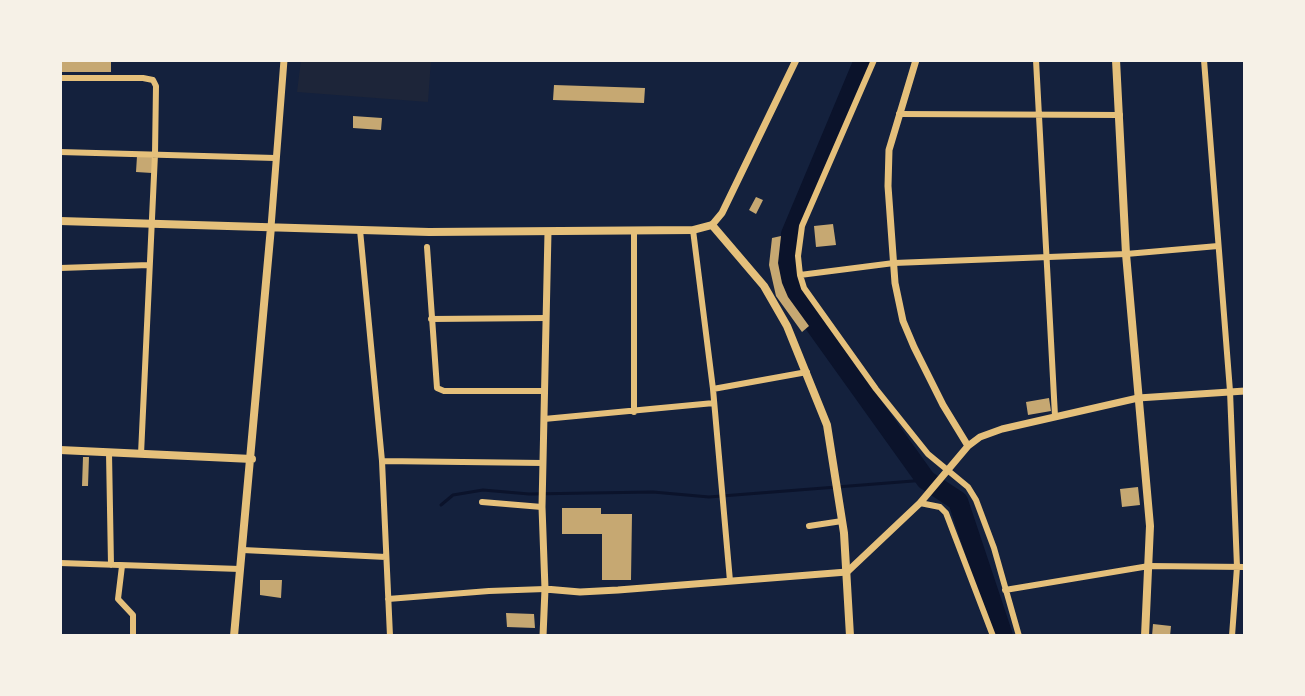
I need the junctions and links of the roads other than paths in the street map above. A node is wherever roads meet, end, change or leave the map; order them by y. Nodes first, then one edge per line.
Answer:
1 (284, 60) edge
2 (796, 60) edge
3 (874, 60) edge
4 (916, 60) edge
5 (1036, 60) edge
6 (1116, 60) edge
7 (1204, 60) edge
8 (60, 78) edge
9 (899, 114) junction
10 (1038, 115) junction
11 (1120, 115) junction
12 (60, 152) edge
13 (155, 154) junction
14 (275, 158) junction
15 (60, 221) edge
16 (151, 223) junction
17 (712, 225) junction
18 (271, 227) junction
19 (360, 230) junction
20 (634, 230) junction
21 (693, 230) junction
22 (548, 232) junction
23 (1218, 246) junction
24 (427, 247) dead end
25 (1126, 254) junction
26 (1048, 256) junction
27 (894, 263) junction
28 (149, 265) junction
29 (60, 268) edge
30 (800, 275) junction
31 (546, 318) junction
32 (431, 319) junction
33 (807, 372) junction
34 (713, 389) junction
35 (545, 391) junction
36 (1230, 391) junction
37 (1245, 391) edge
38 (1138, 398) junction
39 (714, 403) junction
40 (634, 412) junction
41 (1055, 416) junction
42 (544, 419) junction
43 (968, 446) junction
44 (60, 450) edge
45 (109, 453) junction
46 (141, 454) junction
47 (252, 459) junction
48 (382, 461) junction
49 (543, 463) junction
50 (947, 473) junction
51 (482, 502) dead end
52 (920, 503) junction
53 (542, 507) junction
54 (842, 521) junction
55 (809, 526) dead end
56 (243, 550) junction
57 (386, 560) junction
58 (60, 563) edge
59 (111, 565) junction
60 (122, 566) junction
61 (1149, 566) junction
62 (1241, 567) edge
63 (240, 569) junction
64 (847, 572) junction
65 (730, 581) junction
66 (545, 589) junction
67 (1005, 590) junction
68 (388, 599) junction
69 (133, 636) edge
70 (234, 636) edge
71 (390, 636) edge
72 (543, 636) edge
73 (850, 636) edge
74 (993, 636) edge
75 (1019, 636) edge
76 (1145, 636) edge
77 (1232, 636) edge

1 - 14 street
2 - 17 street
3 - 30 street
4 - 9 street
5 - 10 street
6 - 11 main road
7 - 23 street
8 - 13 street
9 - 10 street
9 - 27 street
10 - 11 street
10 - 26 street
11 - 25 main road
12 - 13 street
13 - 14 street
13 - 16 street
14 - 18 street
15 - 16 main road
16 - 18 main road
16 - 28 street
17 - 21 main road
17 - 33 main road
18 - 19 main road
18 - 47 main road
19 - 22 main road
19 - 48 street
20 - 21 main road
20 - 22 main road
20 - 40 street
21 - 34 street
22 - 31 street
23 - 25 street
23 - 36 street
24 - 32 street
25 - 26 street
25 - 38 main road
26 - 27 street
26 - 41 street
27 - 30 street
27 - 43 street
28 - 29 street
28 - 46 street
30 - 50 street
31 - 32 street
31 - 35 street
32 - 35 street
33 - 34 street
33 - 54 main road
34 - 39 street
35 - 42 street
36 - 37 street
36 - 38 street
36 - 62 street
38 - 41 street
38 - 61 main road
39 - 40 street
39 - 65 street
40 - 42 street
41 - 43 street
42 - 49 street
43 - 50 street
44 - 45 main road
45 - 46 main road
45 - 59 street
46 - 47 main road
47 - 56 main road
48 - 49 street
48 - 57 street
49 - 53 street
50 - 52 street
50 - 67 street
51 - 53 street
52 - 64 street
52 - 74 street
53 - 66 street
54 - 55 street
54 - 64 main road
56 - 57 street
56 - 63 main road
57 - 68 street
58 - 59 street
59 - 60 street
60 - 63 street
60 - 69 street
61 - 62 street
61 - 67 street
61 - 76 main road
62 - 77 street
63 - 70 main road
64 - 65 street
64 - 73 main road
65 - 66 street
66 - 68 street
66 - 72 street
67 - 75 street
68 - 71 street

